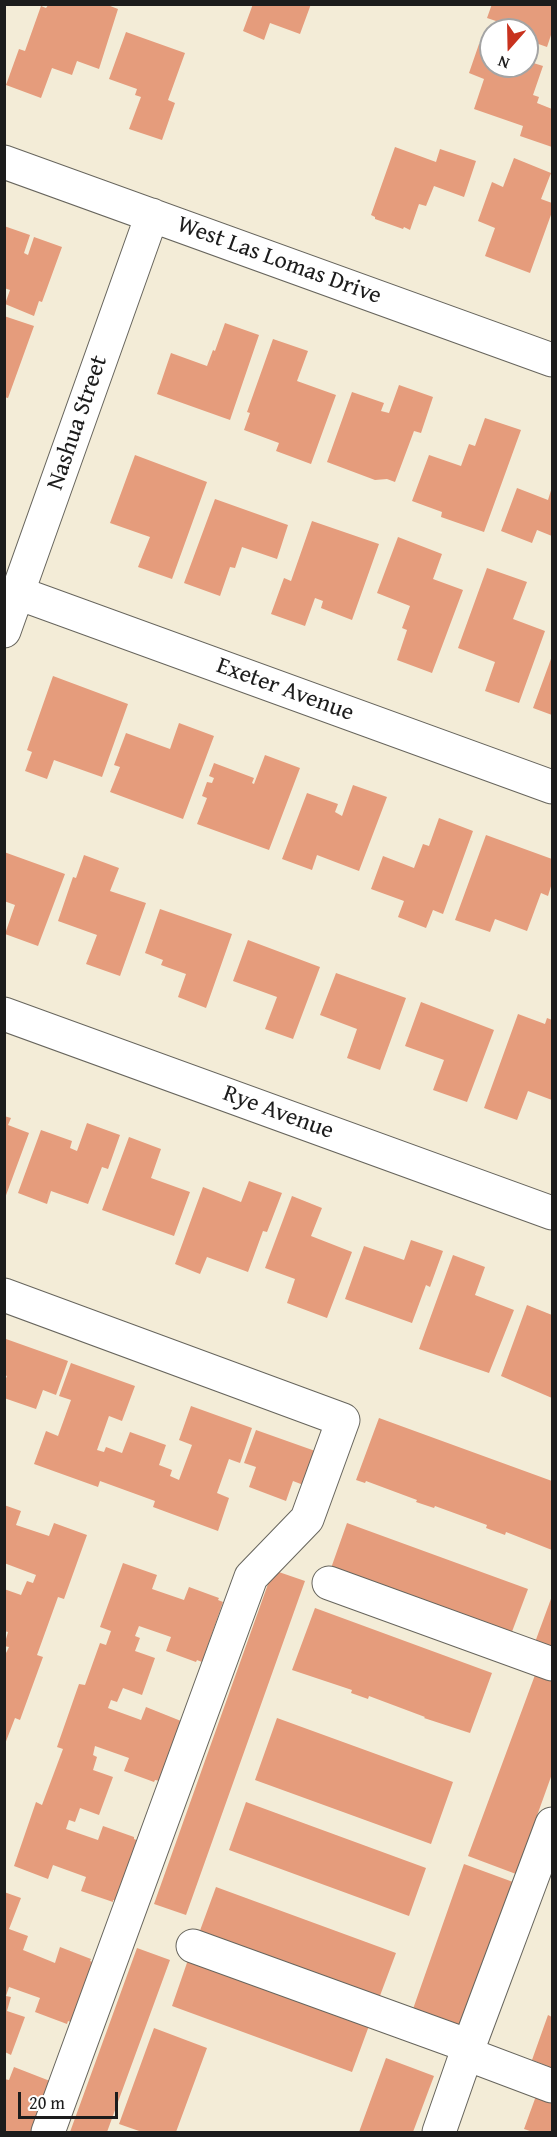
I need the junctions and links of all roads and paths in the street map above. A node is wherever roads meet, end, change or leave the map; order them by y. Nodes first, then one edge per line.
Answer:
1 (4, 162) edge
2 (152, 215) junction
3 (552, 360) edge
4 (18, 593) junction
5 (4, 631) edge
6 (552, 787) edge
7 (4, 1014) edge
8 (552, 1213) edge
9 (4, 1295) edge
10 (329, 1584) dead end
11 (552, 1665) edge
12 (552, 1824) edge
13 (193, 1946) dead end
14 (468, 2050) junction
15 (552, 2086) edge
16 (48, 2133) edge
17 (439, 2133) edge

1 - 2 street, West Las Lomas Drive
2 - 3 street, West Las Lomas Drive
2 - 4 street, Nashua Street
4 - 5 street, Nashua Street
4 - 6 street, Exeter Avenue
7 - 8 street, Rye Avenue
9 - 16 street
10 - 11 street
12 - 14 street
13 - 14 street
14 - 15 street
14 - 17 street

